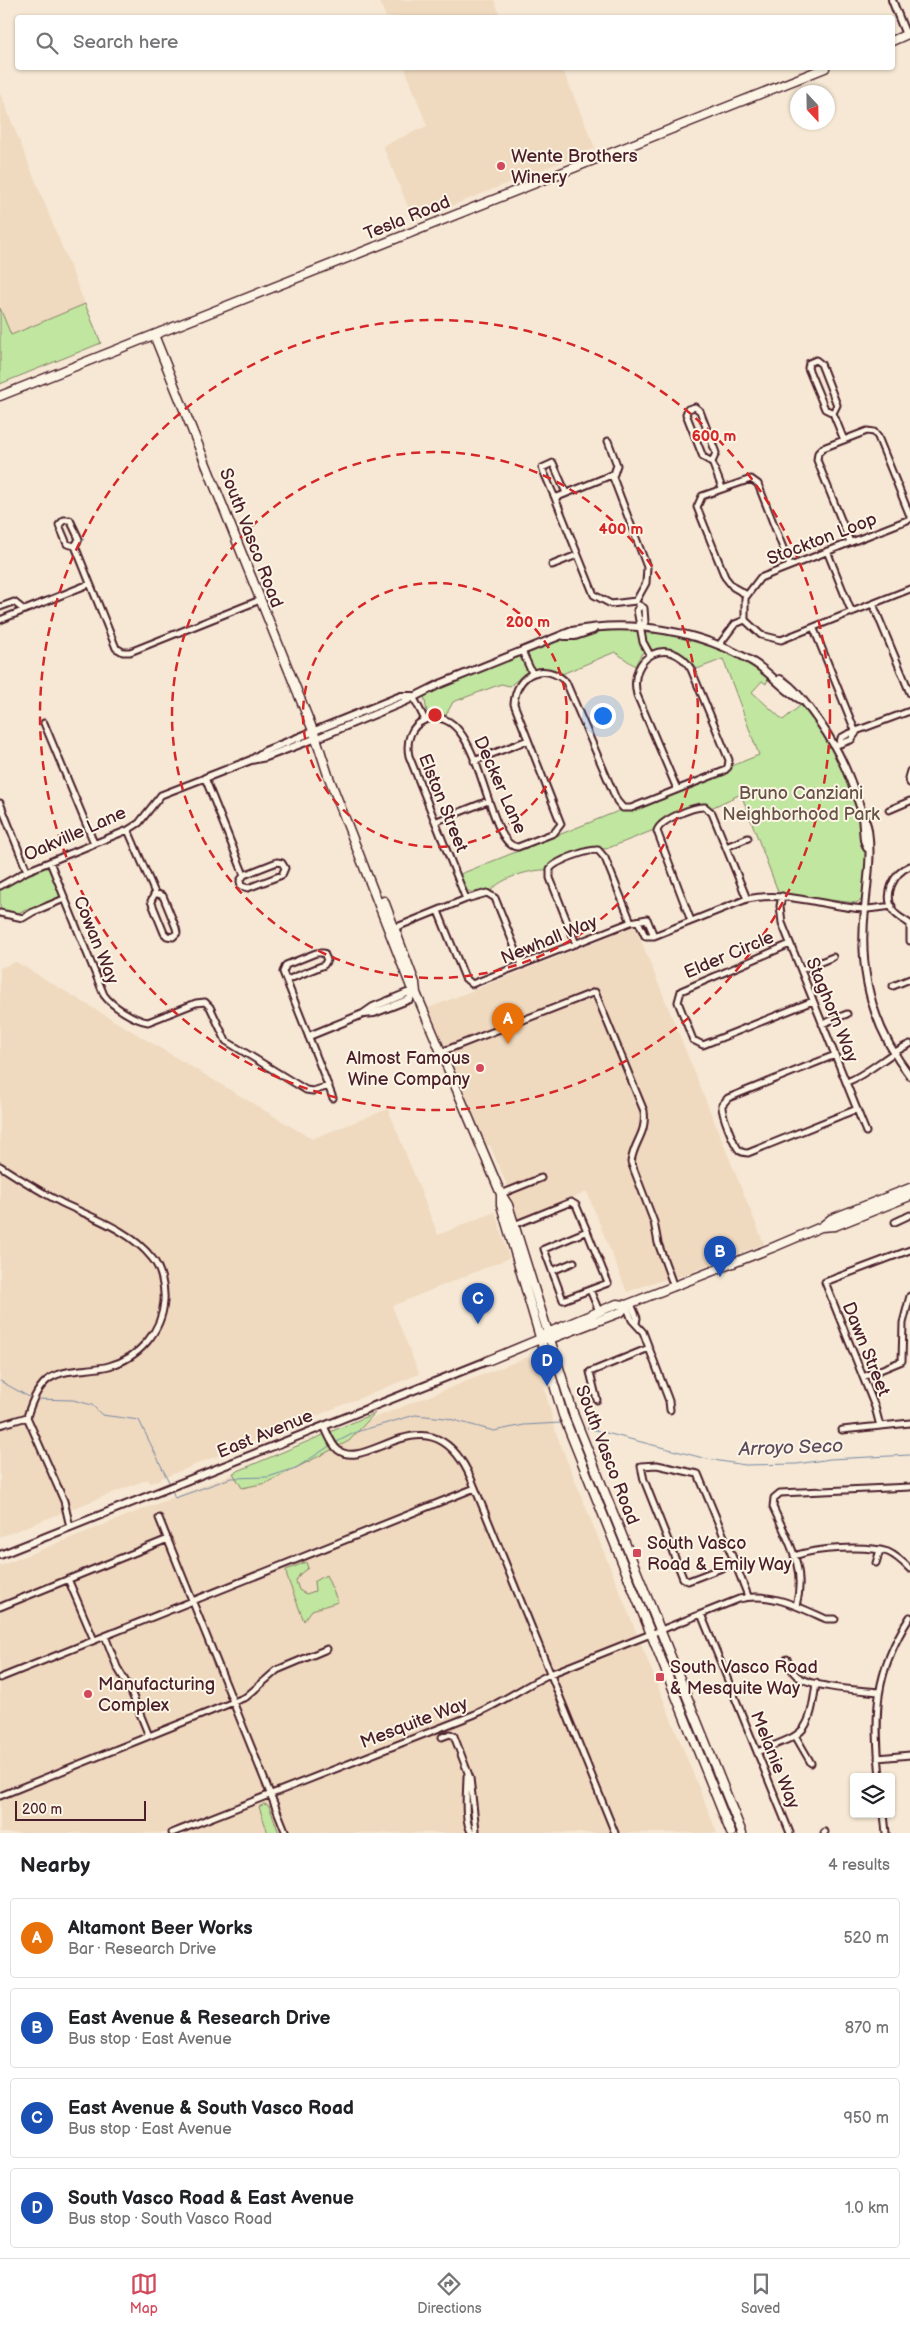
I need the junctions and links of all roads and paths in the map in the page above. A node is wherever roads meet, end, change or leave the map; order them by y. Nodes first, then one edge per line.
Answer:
1 (892, 0) edge
2 (908, 34) edge
3 (895, 39) edge
4 (820, 70) edge
5 (154, 335) junction
6 (0, 396) edge
7 (833, 412) junction
8 (844, 440) junction
9 (608, 441) dead end
10 (712, 462) junction
11 (612, 475) junction
12 (722, 488) junction
13 (566, 493) junction
14 (555, 498) junction
15 (910, 517) edge
16 (850, 542) junction
17 (75, 546) junction
18 (827, 551) junction
19 (577, 555) junction
20 (552, 565) dead end
21 (790, 566) junction
22 (89, 584) junction
23 (910, 589) edge
24 (747, 595) junction
25 (260, 600) junction
26 (636, 601) junction
27 (873, 604) junction
28 (0, 607) edge
29 (640, 607) junction
30 (24, 610) junction
31 (852, 613) junction
32 (0, 620) edge
33 (745, 620) junction
34 (641, 628) junction
35 (814, 629) junction
36 (719, 645) junction
37 (522, 651) junction
38 (650, 655) junction
39 (532, 673) junction
40 (910, 693) edge
41 (413, 696) junction
42 (910, 711) edge
43 (426, 720) junction
44 (44, 723) dead end
45 (856, 733) junction
46 (314, 735) junction
47 (528, 740) junction
48 (838, 744) junction
49 (474, 761) junction
50 (910, 771) edge
51 (205, 778) junction
52 (910, 783) edge
53 (677, 790) junction
54 (488, 801) junction
55 (910, 801) edge
56 (0, 803) edge
57 (889, 810) dead end
58 (437, 821) junction
59 (128, 830) junction
60 (748, 838) dead end
61 (94, 843) junction
62 (726, 848) junction
63 (50, 862) junction
64 (910, 866) edge
65 (27, 871) junction
66 (244, 875) junction
67 (0, 886) edge
68 (155, 893) junction
69 (782, 896) junction
70 (64, 899) junction
71 (466, 899) junction
72 (747, 899) junction
73 (892, 906) junction
74 (865, 909) junction
75 (438, 911) junction
76 (0, 913) edge
77 (638, 921) junction
78 (692, 921) junction
79 (631, 922) junction
80 (910, 924) edge
81 (392, 929) junction
82 (654, 936) junction
83 (910, 942) edge
84 (576, 944) junction
85 (790, 944) junction
86 (833, 957) dead end
87 (522, 965) junction
88 (800, 970) junction
89 (910, 979) edge
90 (287, 980) junction
91 (893, 986) dead end
92 (414, 993) junction
93 (813, 1000) junction
94 (848, 1014) dead end
95 (822, 1024) junction
96 (309, 1036) junction
97 (910, 1044) edge
98 (441, 1052) junction
99 (892, 1052) junction
100 (835, 1055) junction
101 (910, 1076) edge
102 (846, 1082) junction
103 (329, 1086) junction
104 (334, 1098) dead end
105 (857, 1109) junction
106 (866, 1132) dead end
107 (0, 1166) edge
108 (541, 1178) dead end
109 (910, 1188) edge
110 (501, 1194) junction
111 (910, 1196) edge
112 (910, 1215) edge
113 (895, 1222) dead end
114 (514, 1225) junction
115 (821, 1227) junction
116 (587, 1231) junction
117 (910, 1250) edge
118 (574, 1262) dead end
119 (552, 1271) junction
120 (674, 1287) junction
121 (590, 1290) junction
122 (910, 1296) edge
123 (629, 1304) junction
124 (599, 1311) junction
125 (549, 1336) junction
126 (540, 1340) junction
127 (649, 1348) junction
128 (487, 1361) joint
129 (863, 1377) junction
130 (597, 1400) dead end
131 (670, 1410) dead end
132 (28, 1417) junction
133 (910, 1423) edge
134 (0, 1425) edge
135 (324, 1426) junction
136 (880, 1426) junction
137 (842, 1430) dead end
138 (910, 1487) edge
139 (475, 1488) junction
140 (159, 1518) dead end
141 (70, 1527) junction
142 (168, 1539) junction
143 (880, 1550) junction
144 (0, 1555) edge
145 (794, 1556) junction
146 (735, 1563) junction
147 (876, 1563) dead end
148 (910, 1569) edge
149 (68, 1579) junction
150 (748, 1596) junction
151 (193, 1600) junction
152 (796, 1606) junction
153 (0, 1607) edge
154 (701, 1614) junction
155 (910, 1617) edge
156 (835, 1619) dead end
157 (661, 1630) junction
158 (651, 1635) junction
159 (105, 1636) junction
160 (94, 1640) junction
161 (328, 1649) dead end
162 (787, 1659) dead end
163 (550, 1674) junction
164 (0, 1678) edge
165 (816, 1683) junction
166 (878, 1692) junction
167 (234, 1702) junction
168 (149, 1736) junction
169 (442, 1737) dead end
170 (796, 1737) junction
171 (758, 1752) junction
172 (910, 1755) edge
173 (878, 1758) junction
174 (811, 1763) dead end
175 (880, 1773) edge
176 (270, 1794) junction
177 (0, 1796) edge
178 (884, 1818) edge
179 (172, 1833) edge
180 (286, 1833) edge
181 (473, 1833) edge
182 (614, 1833) edge
183 (731, 1833) edge
184 (742, 1833) edge
185 (790, 1833) edge
186 (886, 1833) edge

1 - 2 street
2 - 3 main road
4 - 5 main road, Tesla Road
5 - 6 main road, Tesla Road
5 - 25 main road, South Vasco Road
7 - 7 street
7 - 8 street
8 - 15 street
8 - 16 street
9 - 11 street
10 - 10 street
10 - 12 street
11 - 13 street
11 - 26 street
12 - 21 street
12 - 24 street
13 - 14 street
13 - 14 street
14 - 19 street
15 - 16 street, Stockton Loop
16 - 18 street, Stockton Loop
17 - 17 street
17 - 22 street
18 - 21 street, Stockton Loop
18 - 31 street
19 - 20 street
19 - 26 street
21 - 24 street, Stockton Loop
22 - 25 street
22 - 30 street
23 - 27 street
24 - 33 street
25 - 46 main road, South Vasco Road
26 - 29 street
27 - 31 street
27 - 40 street
28 - 30 street
29 - 34 street
29 - 34 street
30 - 32 street
31 - 35 street
33 - 35 street
33 - 36 street
34 - 36 street, Oakville Lane
34 - 37 street, Oakville Lane
34 - 38 street
35 - 45 street
36 - 48 street, Oakville Lane
37 - 39 street
37 - 41 street, Oakville Lane
38 - 53 street
38 - 53 street
39 - 47 street, Decker Lane
39 - 53 street
41 - 43 street
41 - 46 street, Oakville Lane
42 - 45 street
43 - 49 street, Decker Lane
43 - 58 street, Elston Street
44 - 61 street
45 - 48 street
46 - 51 street, Oakville Lane
46 - 81 main road, South Vasco Road
47 - 49 street
47 - 54 street, Decker Lane
48 - 74 street, Oakville Lane
49 - 54 street, Decker Lane
50 - 52 street
51 - 59 street, Oakville Lane
51 - 66 street
54 - 58 street
55 - 57 street
56 - 65 street
58 - 71 street, Elston Street
59 - 61 street, Oakville Lane
59 - 68 street
60 - 62 street
61 - 63 street, Oakville Lane
62 - 72 street
62 - 78 street
63 - 65 street, Oakville Lane
63 - 70 street, Cowan Way
64 - 73 street
65 - 67 street, Oakville Lane
66 - 66 street
68 - 68 street
69 - 72 street
69 - 74 street
69 - 85 street, Staghorn Way
70 - 76 street
70 - 103 street, Cowan Way
71 - 75 street
71 - 87 street
72 - 78 street
73 - 74 street
73 - 80 street
74 - 99 street, Oakville Lane
75 - 81 street
75 - 87 street, Newhall Way
77 - 79 street, Newhall Way
77 - 82 street
77 - 82 street
78 - 82 street
79 - 84 street, Newhall Way
79 - 84 street
80 - 83 street
81 - 92 main road, South Vasco Road
84 - 87 street, Newhall Way
85 - 88 street, Staghorn Way
85 - 93 street, Elder Circle
86 - 88 street
88 - 93 street, Staghorn Way
89 - 91 street
90 - 90 street
90 - 96 street
92 - 96 street
92 - 98 main road, South Vasco Road
93 - 95 street, Staghorn Way
94 - 95 street
95 - 100 street, Staghorn Way
96 - 103 street
97 - 99 street
98 - 110 main road, South Vasco Road
98 - 120 street
99 - 101 street, Oakville Lane
99 - 102 street
100 - 102 street, Staghorn Way
100 - 105 street
102 - 105 street, Staghorn Way
103 - 104 street
105 - 106 street, Staghorn Way
107 - 132 street
108 - 110 street
109 - 115 main road, East Avenue
110 - 114 main road, South Vasco Road
110 - 126 main road, South Vasco Road
111 - 115 main road, East Avenue
112 - 113 street
114 - 116 street
114 - 125 main road, South Vasco Road
115 - 120 main road, East Avenue
116 - 119 street
116 - 121 street
117 - 129 street, Dawn Street
118 - 119 street
119 - 121 street
120 - 123 main road, East Avenue
121 - 124 street
122 - 129 street
123 - 124 main road, East Avenue
123 - 125 main road, East Avenue
123 - 127 street
124 - 125 main road, East Avenue
125 - 126 main road, East Avenue
125 - 157 main road, South Vasco Road
126 - 128 main road, East Avenue
126 - 158 main road, South Vasco Road
127 - 130 street
127 - 131 street
128 - 135 street, East Avenue
129 - 136 street, Dawn Street
132 - 134 street
132 - 141 street
133 - 136 street
135 - 139 street
135 - 141 street, East Avenue
136 - 137 street
138 - 145 street
139 - 151 street
139 - 163 street
140 - 142 street
141 - 144 street, East Avenue
142 - 149 street
142 - 151 street
143 - 145 street
143 - 147 street
143 - 148 street
145 - 152 street
146 - 146 street
146 - 150 street
149 - 153 street
149 - 160 street
150 - 152 street
150 - 154 street, Mesquite Way
151 - 159 street
151 - 167 street
152 - 156 street
154 - 157 street, Mesquite Way
154 - 171 street, Melanie Way
155 - 166 street
157 - 158 street, Mesquite Way
157 - 184 main road, South Vasco Road
158 - 163 street, Mesquite Way
158 - 183 main road, South Vasco Road
159 - 160 street
159 - 168 street
160 - 164 street
161 - 167 street
162 - 165 street
163 - 176 street, Mesquite Way
163 - 182 street
165 - 166 street
165 - 170 street
166 - 173 street
167 - 168 street
167 - 176 street
168 - 177 street
169 - 181 street
170 - 171 street
170 - 174 street
171 - 185 street, Melanie Way
172 - 173 street
173 - 175 street
176 - 179 street, Mesquite Way
176 - 180 street
178 - 186 street

